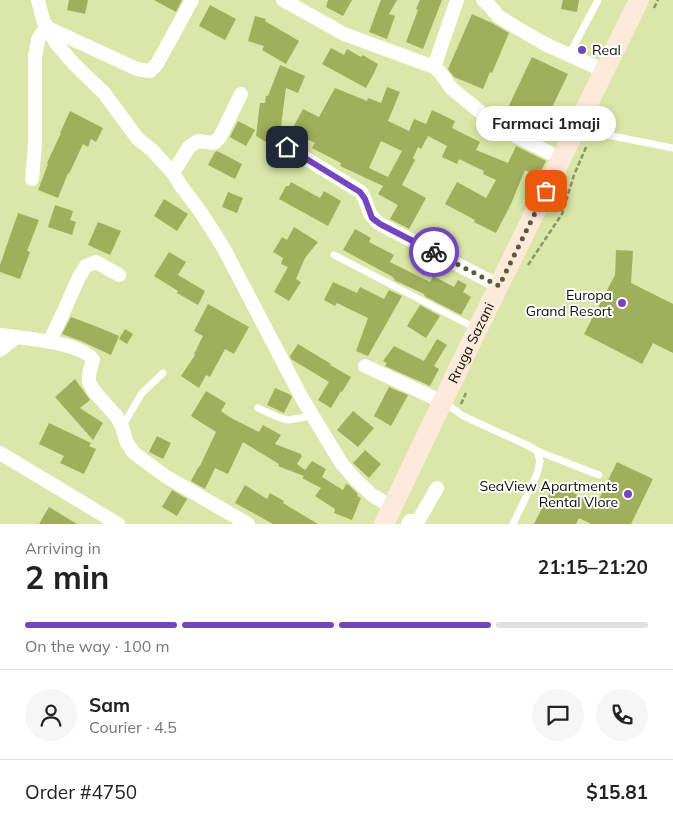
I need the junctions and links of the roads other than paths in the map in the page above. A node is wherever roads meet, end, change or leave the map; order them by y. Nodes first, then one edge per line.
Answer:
1 (38, 0) edge
2 (192, 0) edge
3 (283, 0) edge
4 (457, 0) edge
5 (484, 0) edge
6 (598, 0) edge
7 (646, 6) edge
8 (46, 27) junction
9 (569, 55) junction
10 (434, 67) junction
11 (605, 71) junction
12 (241, 94) dead end
13 (584, 133) junction
14 (287, 147) dead end
15 (673, 148) edge
16 (562, 159) junction
17 (173, 173) junction
18 (32, 179) dead end
19 (334, 255) dead end
20 (119, 275) dead end
21 (499, 286) junction
22 (478, 330) junction
23 (0, 335) edge
24 (18, 337) junction
25 (49, 342) junction
26 (0, 350) edge
27 (365, 366) dead end
28 (163, 373) dead end
29 (450, 407) junction
30 (258, 408) dead end
31 (312, 416) junction
32 (122, 427) junction
33 (537, 451) junction
34 (0, 452) edge
35 (599, 475) dead end
36 (437, 488) dead end
37 (388, 516) edge
38 (416, 523) edge
39 (118, 524) edge
40 (248, 524) edge
41 (513, 524) edge

1 - 8 street
2 - 8 street
3 - 10 street
4 - 10 street
5 - 9 street
6 - 9 lane
7 - 11 main road, Rruga Sazani
8 - 17 street
8 - 18 street
9 - 11 street
10 - 16 street
11 - 13 main road, Rruga Sazani
12 - 17 street
13 - 15 lane
13 - 16 main road, Rruga Sazani
14 - 21 street
16 - 21 main road, Rruga Sazani
17 - 31 street
19 - 22 lane
20 - 25 street
21 - 22 main road, Rruga Sazani
22 - 29 main road, Rruga Sazani
23 - 24 street
24 - 25 street
24 - 26 street
25 - 32 street
27 - 29 street
28 - 32 lane
29 - 33 lane
29 - 37 main road, Rruga Sazani
30 - 31 lane
31 - 37 street
32 - 40 street
33 - 35 lane
33 - 41 lane
34 - 39 street
36 - 38 street

